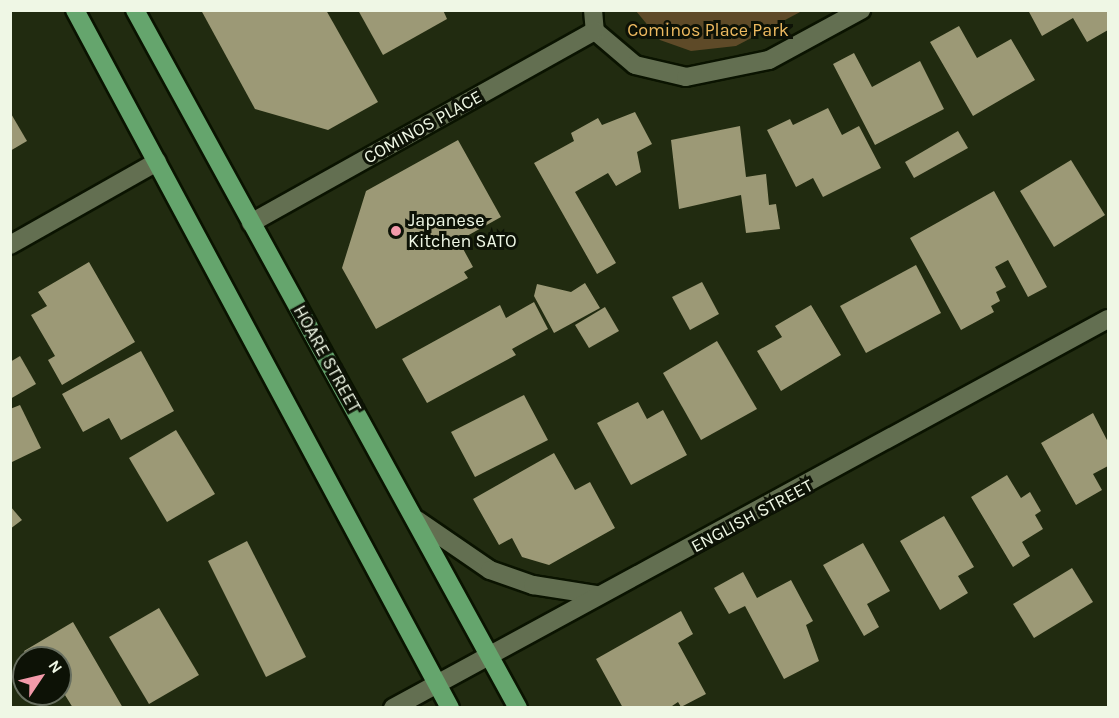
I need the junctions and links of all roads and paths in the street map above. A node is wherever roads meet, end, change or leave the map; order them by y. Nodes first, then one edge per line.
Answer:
1 (75, 10) edge
2 (135, 10) edge
3 (593, 10) edge
4 (861, 10) edge
5 (595, 31) junction
6 (157, 162) junction
7 (251, 223) junction
8 (10, 245) edge
9 (1108, 320) edge
10 (417, 520) junction
11 (597, 595) junction
12 (489, 656) junction
13 (437, 684) junction
14 (393, 708) edge
15 (450, 708) edge
16 (518, 708) edge

1 - 6 main road
2 - 7 main road, HOARE STREET
3 - 5 street
4 - 5 street
5 - 7 street, COMINOS PLACE
6 - 8 street
6 - 13 main road
7 - 10 main road, HOARE STREET
9 - 11 street, ENGLISH STREET
10 - 11 street
10 - 12 main road, HOARE STREET
11 - 12 street, ENGLISH STREET
12 - 13 street, ENGLISH STREET
12 - 16 main road, HOARE STREET
13 - 14 street, ENGLISH STREET
13 - 15 main road

